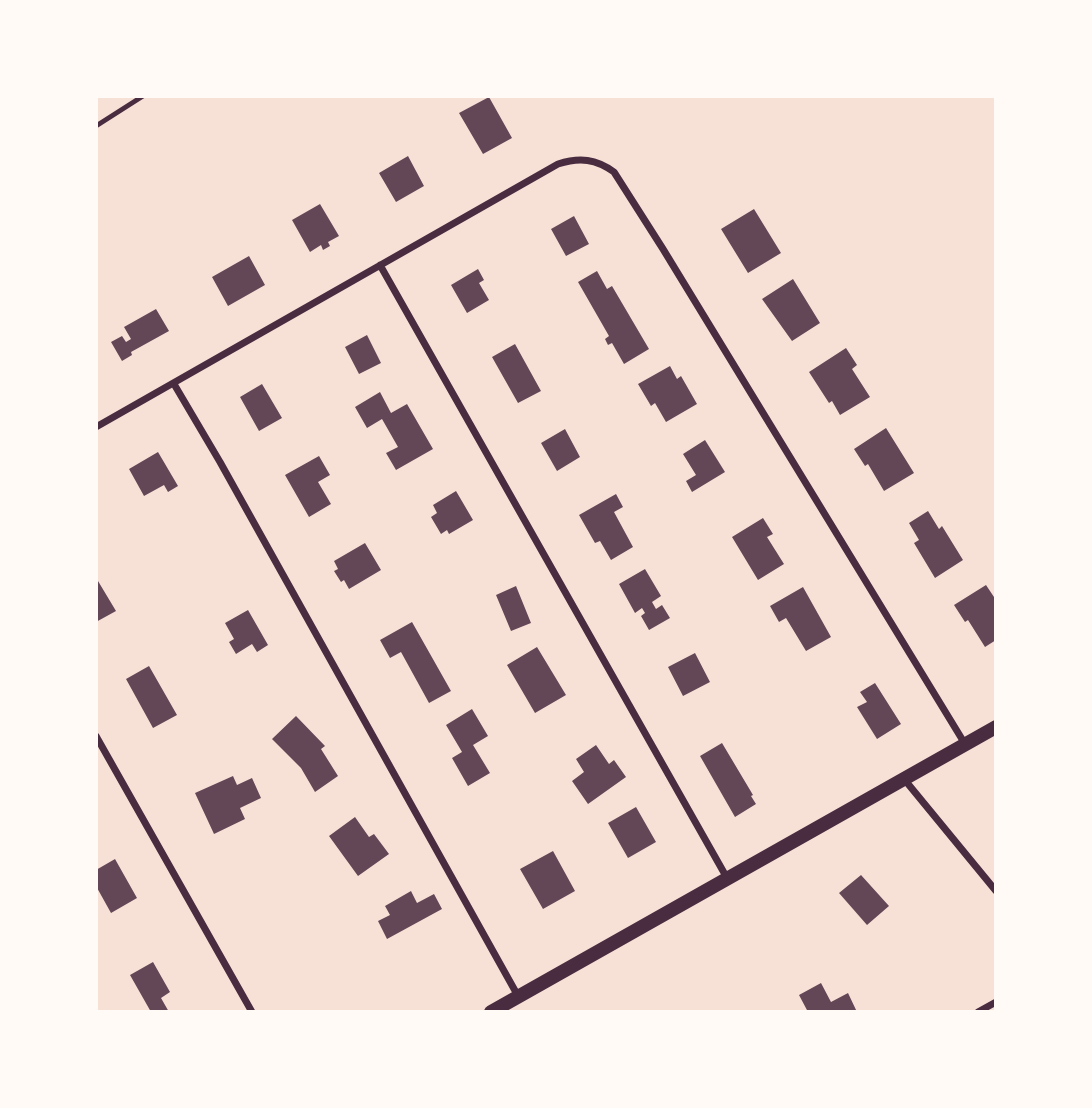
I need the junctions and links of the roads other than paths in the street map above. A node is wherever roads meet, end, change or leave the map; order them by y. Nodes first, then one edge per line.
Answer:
1 (144, 96) edge
2 (96, 126) edge
3 (380, 265) junction
4 (174, 384) junction
5 (96, 427) edge
6 (996, 727) edge
7 (96, 736) edge
8 (965, 744) junction
9 (903, 778) junction
10 (727, 878) junction
11 (996, 891) edge
12 (518, 996) junction
13 (996, 1002) edge
14 (252, 1012) edge
15 (491, 1012) edge
16 (978, 1012) edge

1 - 2 lane
3 - 4 street
3 - 8 street
3 - 10 street
4 - 5 street
4 - 12 street
6 - 8 main road
7 - 14 street
8 - 9 main road
9 - 10 main road
9 - 11 street
10 - 12 main road
12 - 15 main road
13 - 16 street

